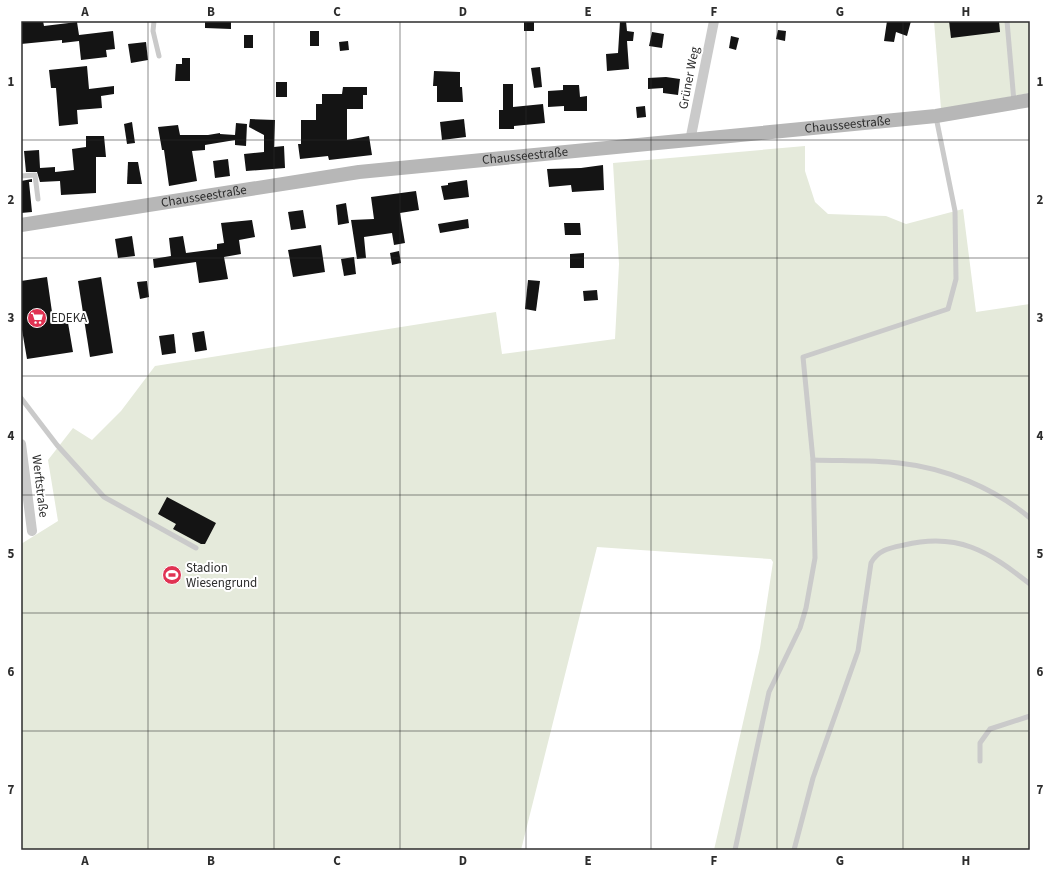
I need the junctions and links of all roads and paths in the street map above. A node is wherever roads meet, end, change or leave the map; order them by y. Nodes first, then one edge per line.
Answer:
1 (154, 21) edge
2 (714, 21) edge
3 (1007, 21) edge
4 (159, 56) dead end
5 (1030, 100) edge
6 (1014, 103) junction
7 (936, 116) junction
8 (690, 140) junction
9 (21, 176) edge
10 (38, 199) dead end
11 (21, 225) edge
12 (21, 398) edge
13 (21, 444) edge
14 (813, 460) junction
15 (1030, 518) edge
16 (32, 531) dead end
17 (196, 548) dead end
18 (1030, 584) edge
19 (1030, 716) edge
20 (980, 761) dead end
21 (735, 850) edge
22 (794, 850) edge

1 - 4 lane
2 - 8 street, Grüner Weg
3 - 6 lane
5 - 6 main road, Chausseestraße
6 - 7 main road, Chausseestraße
7 - 8 main road, Chausseestraße
7 - 14 lane
8 - 11 main road, Chausseestraße
9 - 10 lane
12 - 17 lane
13 - 16 street, Werftstraße
14 - 15 lane
14 - 21 lane
18 - 22 lane
19 - 20 lane

